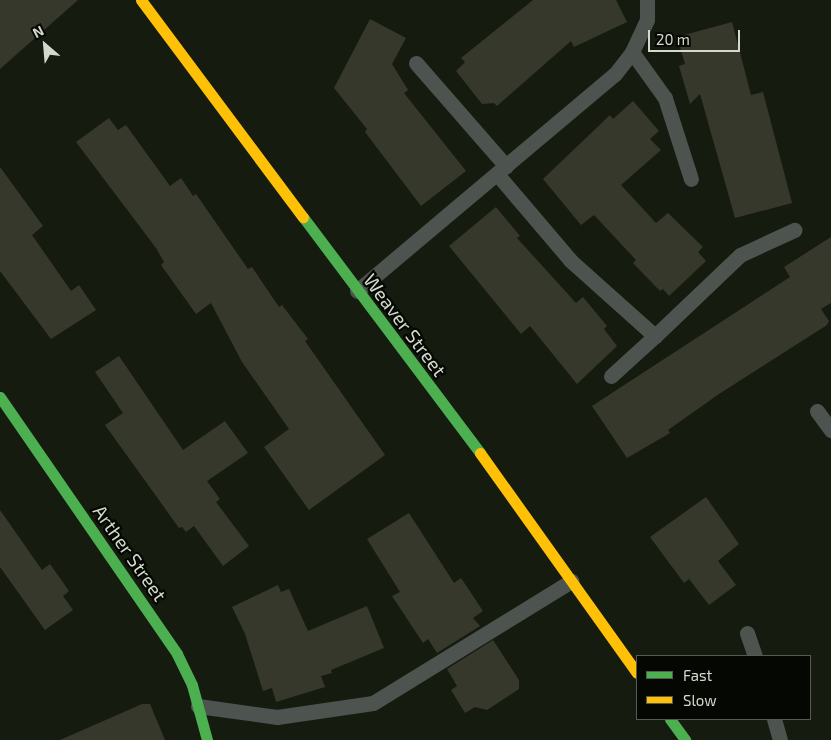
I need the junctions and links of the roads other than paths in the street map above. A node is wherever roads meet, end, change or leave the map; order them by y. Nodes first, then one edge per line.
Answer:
1 (141, 0) edge
2 (648, 0) edge
3 (632, 52) junction
4 (416, 63) dead end
5 (501, 170) junction
6 (691, 179) dead end
7 (794, 230) dead end
8 (358, 292) junction
9 (655, 336) junction
10 (611, 376) dead end
11 (0, 398) edge
12 (817, 411) dead end
13 (831, 430) edge
14 (571, 581) junction
15 (747, 633) dead end
16 (754, 655) edge
17 (636, 672) edge
18 (198, 706) junction
19 (671, 720) edge
20 (774, 720) edge
21 (206, 740) edge
22 (685, 740) edge
23 (780, 740) edge

1 - 8 street, Weaver Street
2 - 3 lane
3 - 5 lane
3 - 6 lane
4 - 5 lane
5 - 8 lane
5 - 9 lane
7 - 9 lane
8 - 14 street, Weaver Street
9 - 10 lane
11 - 18 street, Arther Street
12 - 13 lane
14 - 17 street, Weaver Street
14 - 18 lane
15 - 16 lane
18 - 21 street, Arther Street
19 - 22 street
20 - 23 lane

